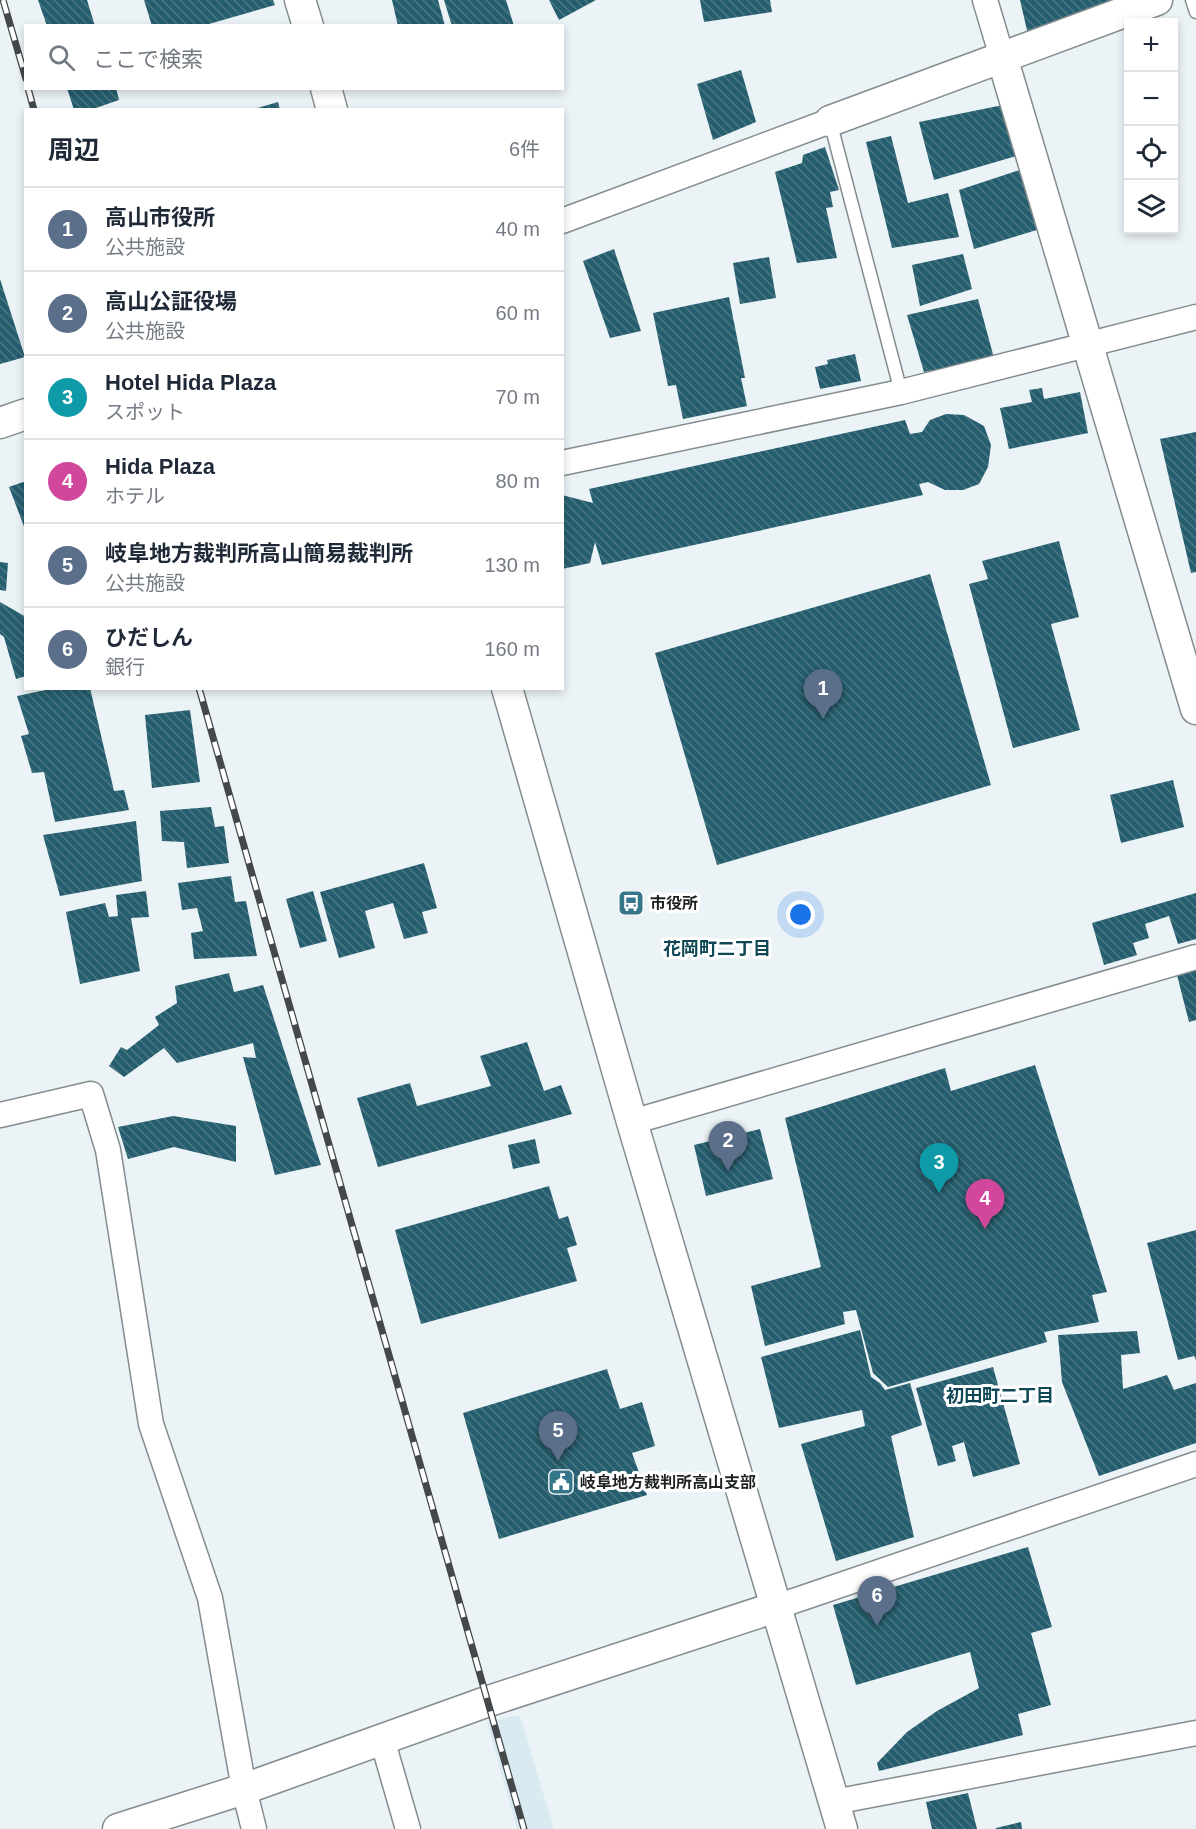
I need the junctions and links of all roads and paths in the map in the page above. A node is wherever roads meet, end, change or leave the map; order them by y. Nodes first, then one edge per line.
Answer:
1 (300, 0) edge
2 (985, 0) edge
3 (1157, 0) edge
4 (1192, 0) edge
5 (1196, 12) edge
6 (307, 24) edge
7 (1002, 57) junction
8 (327, 90) edge
9 (331, 108) edge
10 (830, 121) junction
11 (564, 220) edge
12 (1196, 317) edge
13 (1087, 345) junction
14 (901, 392) junction
15 (24, 415) edge
16 (0, 423) edge
17 (564, 463) edge
18 (508, 690) edge
19 (1196, 709) edge
20 (1196, 957) edge
21 (0, 1115) edge
22 (632, 1122) junction
23 (1196, 1464) edge
24 (776, 1607) junction
25 (1196, 1733) edge
26 (1196, 1738) edge
27 (382, 1739) junction
28 (244, 1789) junction
29 (838, 1815) edge
30 (118, 1829) edge
31 (254, 1829) edge
32 (408, 1829) edge

1 - 6 street
2 - 7 street
3 - 7 street
4 - 5 lane
7 - 10 street
7 - 13 street
8 - 9 street
10 - 11 street
10 - 14 lane
12 - 13 street
13 - 14 street
13 - 19 street
14 - 17 street
15 - 16 street
18 - 22 street
20 - 22 street
21 - 28 street
22 - 24 street
23 - 24 street
24 - 27 street
24 - 29 street
25 - 26 street
25 - 29 street
27 - 28 street
27 - 32 street
28 - 30 street
28 - 31 street

